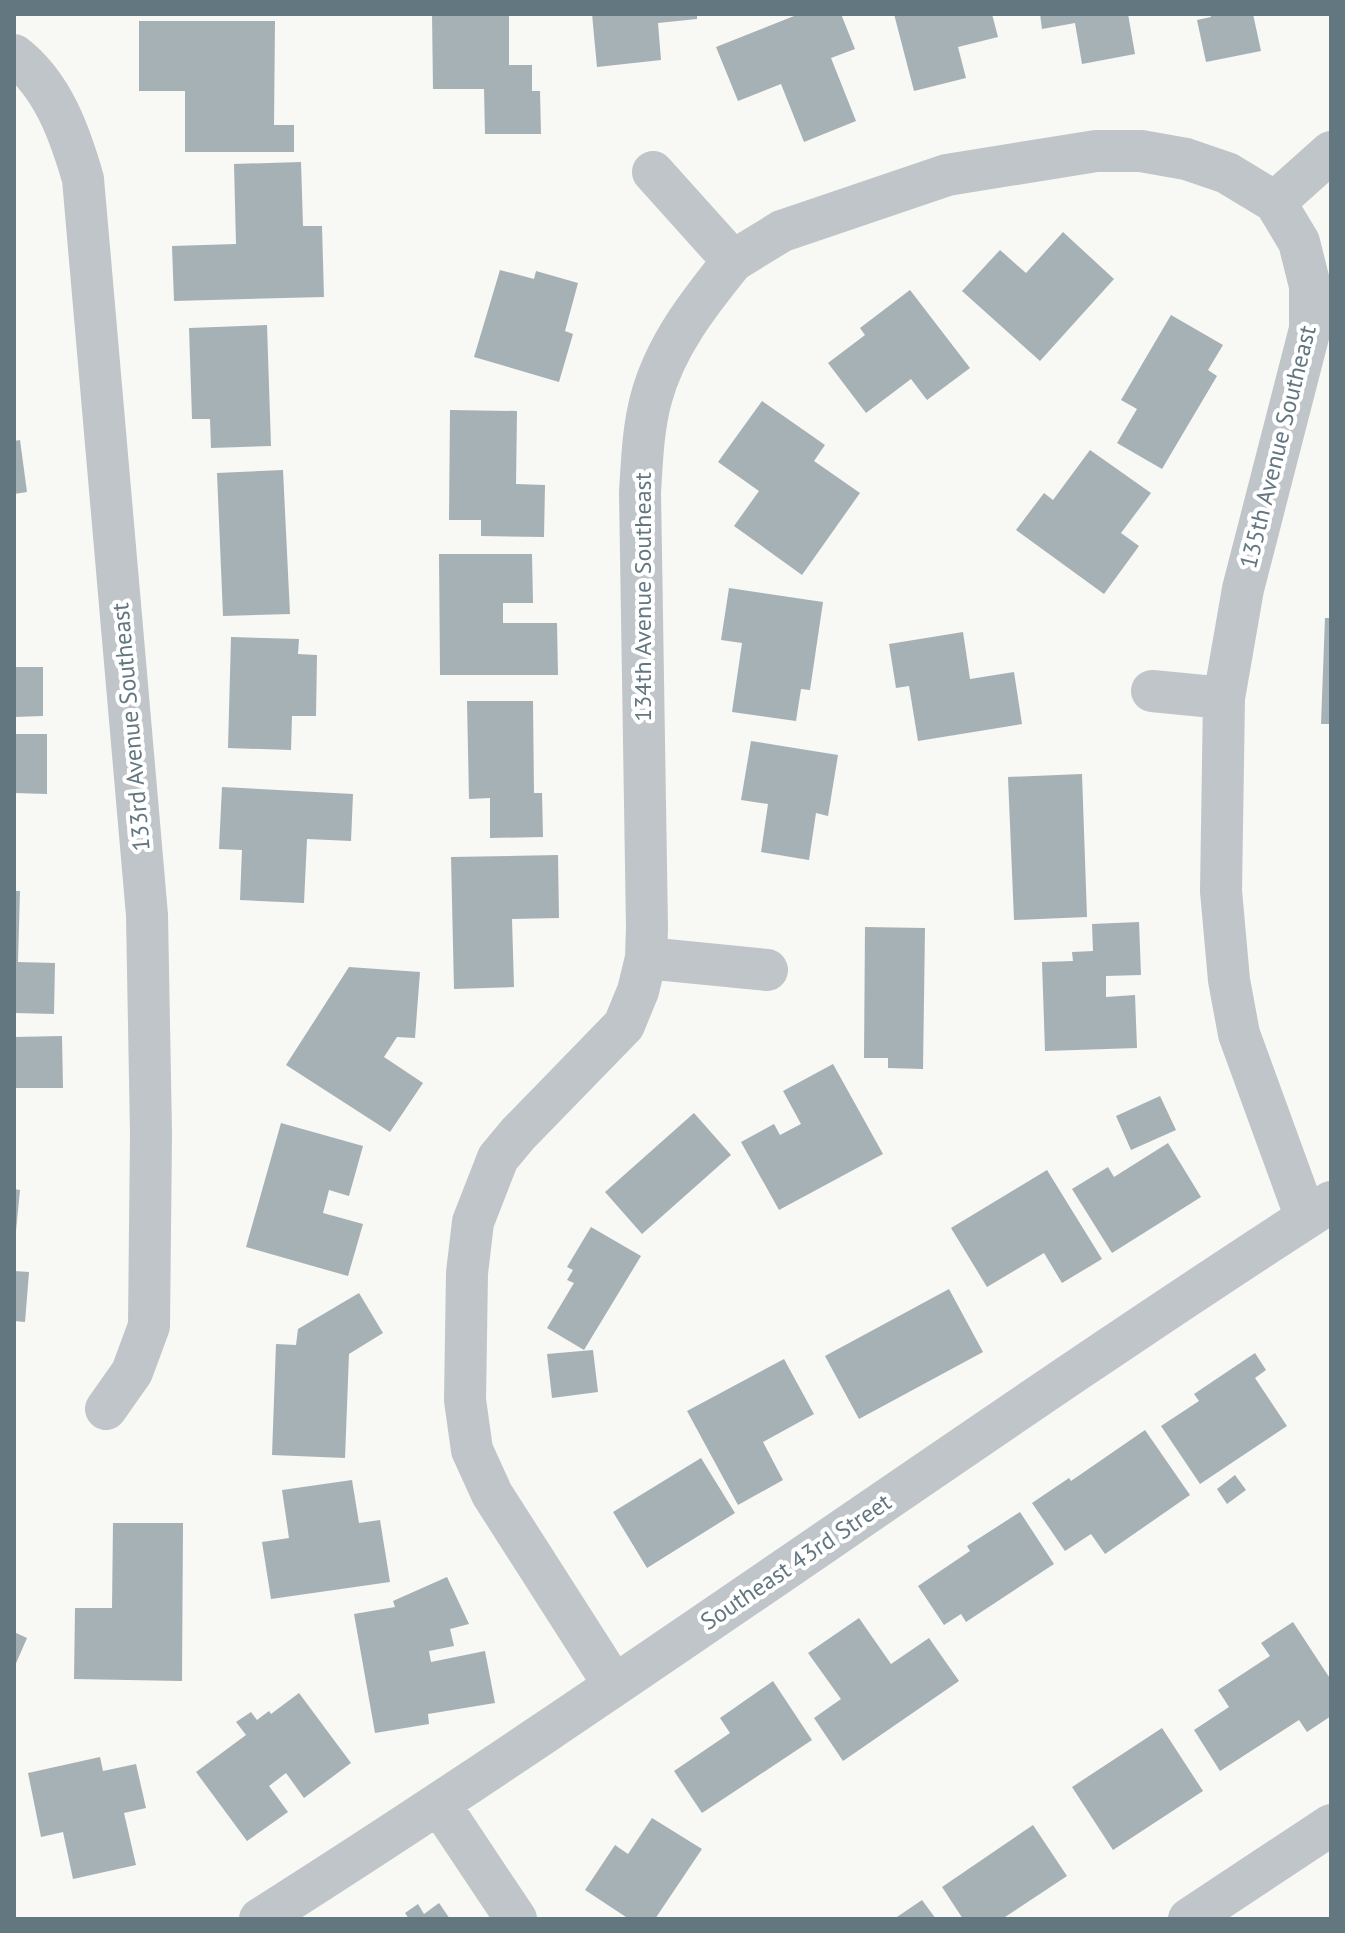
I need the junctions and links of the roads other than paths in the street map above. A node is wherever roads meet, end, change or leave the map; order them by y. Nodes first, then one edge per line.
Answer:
1 (14, 55) edge
2 (1331, 152) edge
3 (653, 172) dead end
4 (1275, 202) junction
5 (733, 261) junction
6 (1152, 691) dead end
7 (1224, 698) junction
8 (646, 958) junction
9 (767, 970) dead end
10 (1318, 1210) edge
11 (106, 1409) dead end
12 (614, 1685) junction
13 (440, 1805) junction
14 (1331, 1825) edge
15 (260, 1919) edge
16 (516, 1919) edge
17 (1189, 1919) edge

1 - 11 street, 133rd Avenue Southeast
2 - 4 street
3 - 5 street
4 - 5 street, 134th Avenue Southeast
4 - 7 street, 135th Avenue Southeast
5 - 8 street, 134th Avenue Southeast
6 - 7 street
7 - 10 street, 135th Avenue Southeast
8 - 9 street
8 - 12 street, 134th Avenue Southeast
10 - 12 street, Southeast 43rd Street
12 - 13 street, Southeast 43rd Street
13 - 15 street, Southeast 43rd Street
13 - 16 street
14 - 17 street

